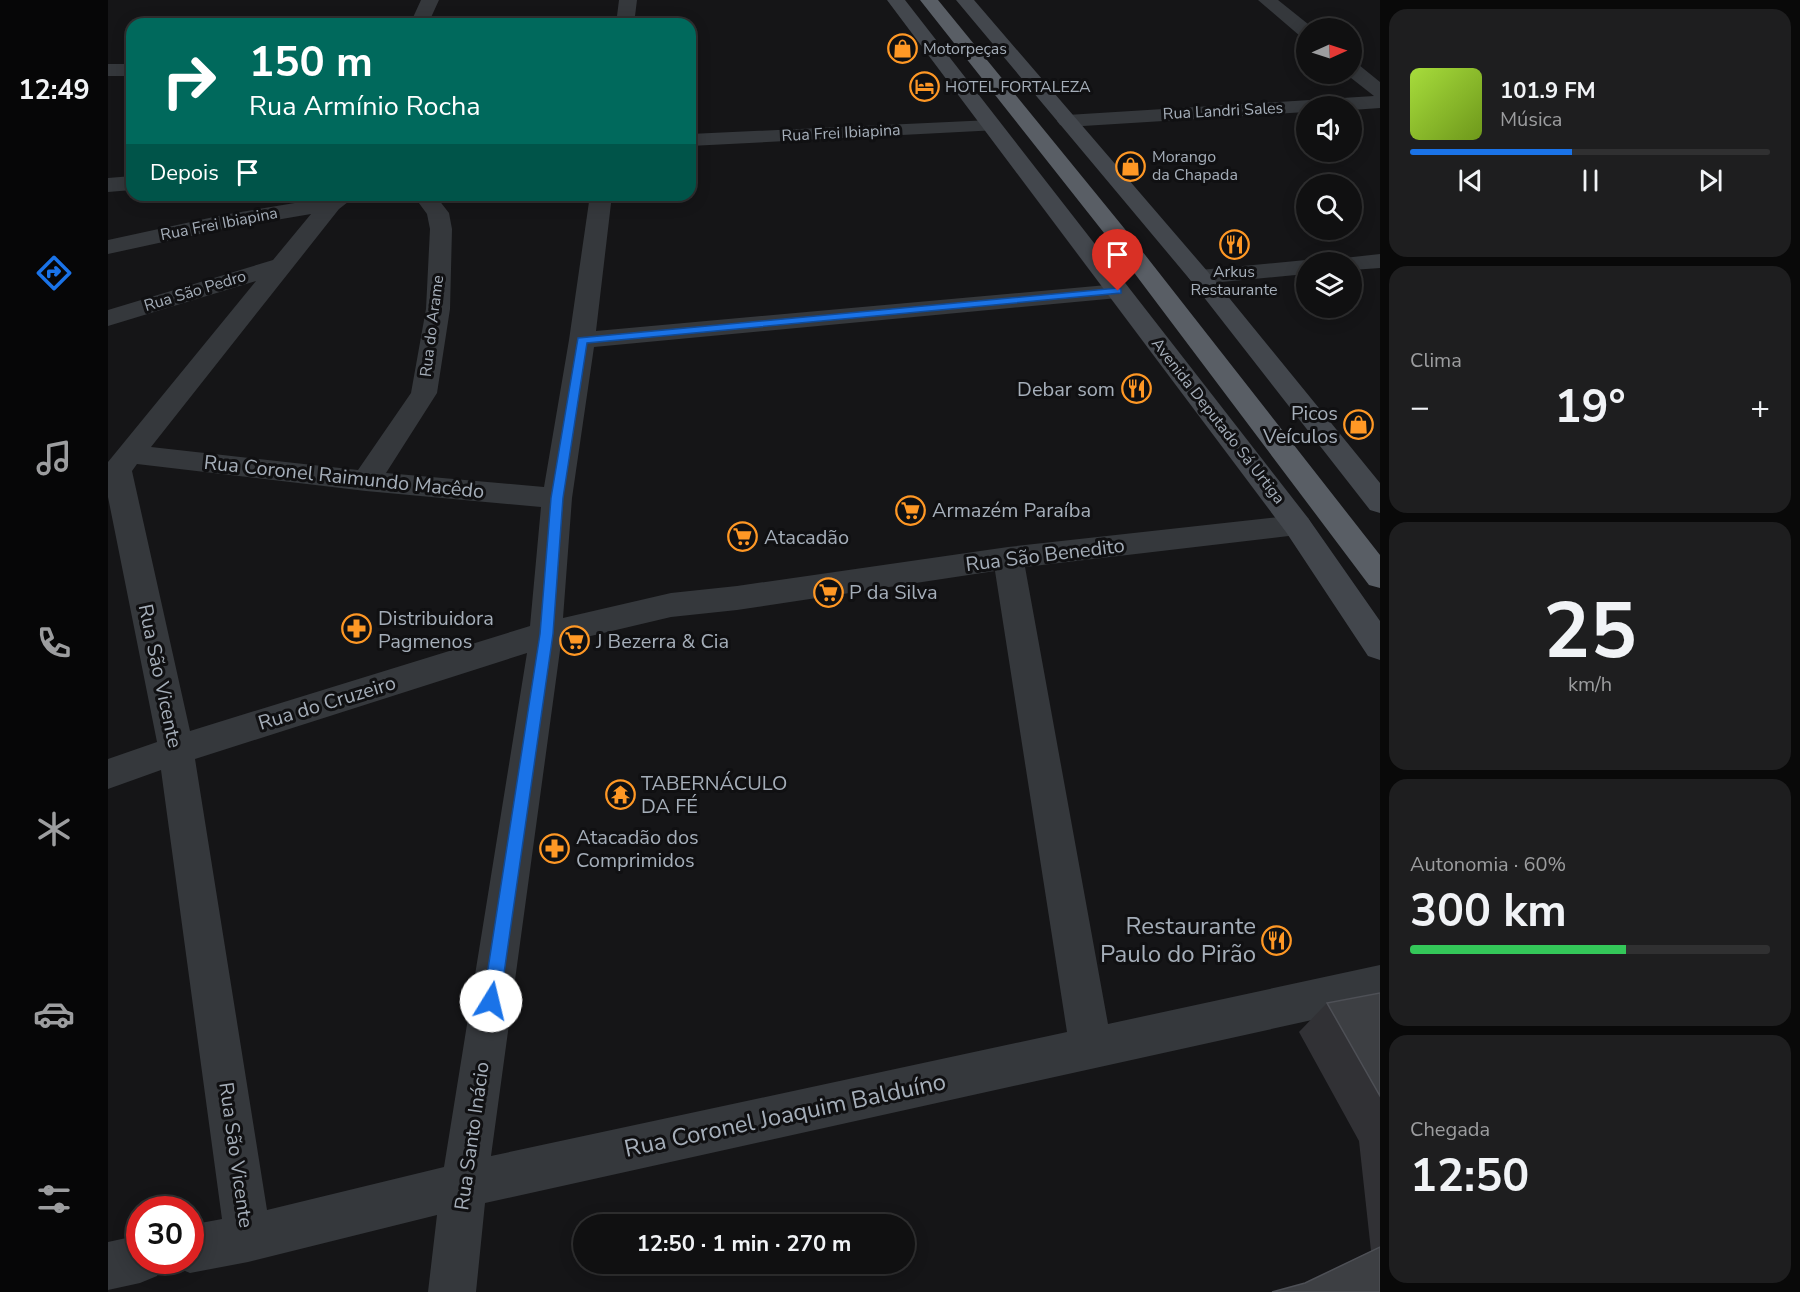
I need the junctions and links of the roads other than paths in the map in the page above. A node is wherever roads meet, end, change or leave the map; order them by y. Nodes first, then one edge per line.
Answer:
1 (430, 0) edge
2 (628, 0) edge
3 (896, 0) edge
4 (929, 0) edge
5 (965, 0) edge
6 (1267, 0) edge
7 (422, 18) edge
8 (626, 18) edge
9 (1296, 24) edge
10 (108, 70) edge
11 (126, 70) edge
12 (1362, 77) edge
13 (1380, 92) edge
14 (1380, 102) edge
15 (1067, 121) junction
16 (991, 126) junction
17 (696, 140) edge
18 (126, 184) edge
19 (108, 185) edge
20 (333, 201) edge
21 (337, 201) edge
22 (429, 201) edge
23 (600, 201) edge
24 (108, 247) edge
25 (1380, 261) edge
26 (1362, 262) edge
27 (283, 265) junction
28 (1296, 268) edge
29 (1200, 277) junction
30 (1118, 291) junction
31 (108, 318) edge
32 (582, 340) junction
33 (118, 466) edge
34 (366, 481) junction
35 (557, 498) junction
36 (1380, 503) edge
37 (1298, 525) junction
38 (1008, 558) junction
39 (1380, 577) edge
40 (546, 634) junction
41 (1380, 647) edge
42 (176, 750) junction
43 (108, 774) edge
44 (1380, 985) edge
45 (1091, 1049) junction
46 (464, 1185) junction
47 (248, 1238) junction
48 (204, 1246) edge
49 (126, 1263) edge
50 (108, 1266) edge
51 (452, 1292) edge

1 - 7 street
2 - 8 street
3 - 16 main road, Avenida Deputado Sá Urtiga
4 - 39 highway
5 - 15 main road
6 - 9 street
10 - 11 street
12 - 13 street
14 - 15 street, Rua Landri Sales
15 - 29 main road
16 - 17 street, Rua Frei Ibiapina
16 - 30 main road, Avenida Deputado Sá Urtiga
18 - 19 street
20 - 24 street, Rua Frei Ibiapina
21 - 27 street
22 - 34 street, Rua do Arame
23 - 32 street, Rua Santo Inácio
25 - 26 street
27 - 31 street, Rua São Pedro
27 - 33 street
28 - 29 street
29 - 36 main road
30 - 32 street
30 - 37 main road, Avenida Deputado Sá Urtiga
32 - 35 street, Rua Santo Inácio
33 - 34 street, Rua Coronel Raimundo Macêdo
33 - 42 street, Rua São Vicente
34 - 35 street, Rua Coronel Raimundo Macêdo
35 - 40 street, Rua Santo Inácio
37 - 38 street, Rua São Benedito
37 - 41 main road, Avenida Deputado Sá Urtiga
38 - 40 street, Rua São Benedito
38 - 45 street
40 - 42 street, Rua do Cruzeiro
40 - 46 street, Rua Santo Inácio
42 - 43 street, Rua do Cruzeiro
42 - 47 street, Rua São Vicente
44 - 45 street, Rua Coronel Joaquim Balduíno
45 - 46 street, Rua Coronel Joaquim Balduíno
46 - 47 street, Rua Coronel Joaquim Balduíno
46 - 51 street, Rua Santo Inácio
47 - 48 street, Rua Coronel Joaquim Balduíno
49 - 50 street

